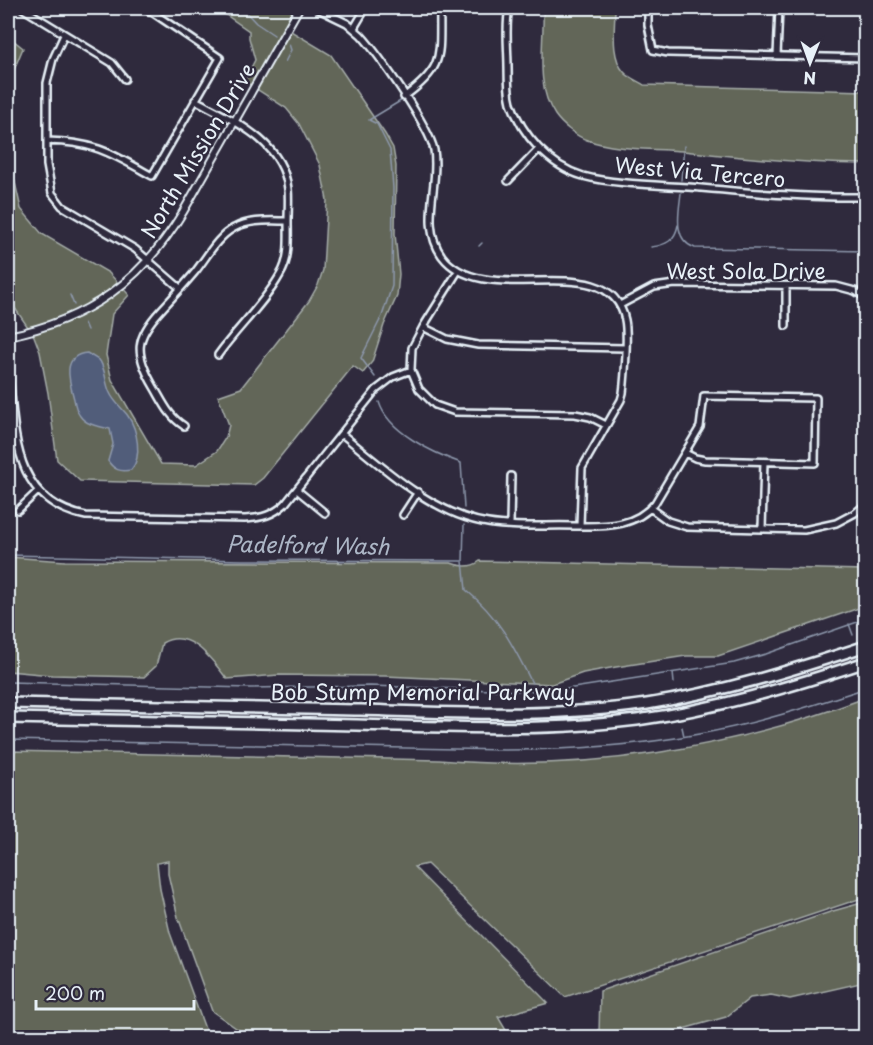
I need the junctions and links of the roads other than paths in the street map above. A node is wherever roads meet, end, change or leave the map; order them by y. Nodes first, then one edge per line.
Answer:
1 (22, 8) edge
2 (146, 8) edge
3 (299, 8) edge
4 (316, 8) edge
5 (366, 8) edge
6 (440, 8) edge
7 (509, 8) edge
8 (648, 8) edge
9 (778, 8) edge
10 (354, 28) junction
11 (64, 35) junction
12 (777, 57) junction
13 (866, 58) edge
14 (125, 79) dead end
15 (404, 97) junction
16 (195, 100) junction
17 (234, 122) junction
18 (47, 141) junction
19 (539, 149) junction
20 (508, 181) dead end
21 (866, 197) edge
22 (288, 221) junction
23 (149, 261) junction
24 (458, 272) junction
25 (786, 286) junction
26 (180, 288) junction
27 (866, 298) edge
28 (620, 305) junction
29 (786, 326) dead end
30 (423, 327) junction
31 (8, 336) edge
32 (625, 348) junction
33 (218, 355) dead end
34 (8, 366) edge
35 (411, 370) junction
36 (9, 383) edge
37 (606, 425) junction
38 (184, 426) dead end
39 (342, 434) junction
40 (685, 453) junction
41 (764, 462) junction
42 (510, 476) dead end
43 (297, 490) junction
44 (38, 491) junction
45 (418, 492) junction
46 (865, 507) edge
47 (650, 508) junction
48 (18, 510) dead end
49 (325, 513) dead end
50 (403, 515) dead end
51 (510, 524) junction
52 (580, 526) junction
53 (762, 529) junction
54 (866, 646) edge
55 (866, 662) edge
56 (8, 703) edge
57 (8, 718) edge

1 - 11 street
2 - 16 street
3 - 17 street, North Mission Drive
4 - 10 street
5 - 10 street
6 - 15 street
7 - 19 street, West Via Tercero
8 - 12 street
9 - 12 street
10 - 15 street
11 - 14 street
11 - 18 street
12 - 13 street
15 - 24 street
16 - 17 street
16 - 18 street
17 - 22 street
17 - 23 street, North Mission Drive
18 - 23 street
19 - 20 street
19 - 21 street, West Via Tercero
22 - 26 street
22 - 33 street
23 - 26 street
23 - 31 street, North Mission Drive
24 - 28 street
24 - 30 street
25 - 27 street, West Sola Drive
25 - 28 street, West Sola Drive
25 - 29 street
26 - 38 street
28 - 32 street
30 - 32 street
30 - 35 street
32 - 37 street
34 - 36 street
35 - 37 street
35 - 39 street
36 - 44 street
37 - 52 street
39 - 43 street
39 - 45 street
40 - 41 street
40 - 41 street
40 - 47 street
41 - 53 street
42 - 51 street
43 - 44 street
43 - 49 street
44 - 48 street
45 - 50 street
45 - 51 street
46 - 53 street
47 - 52 street
47 - 53 street
51 - 52 street
54 - 56 highway, Bob Stump Memorial Parkway
55 - 57 highway, Bob Stump Memorial Parkway

